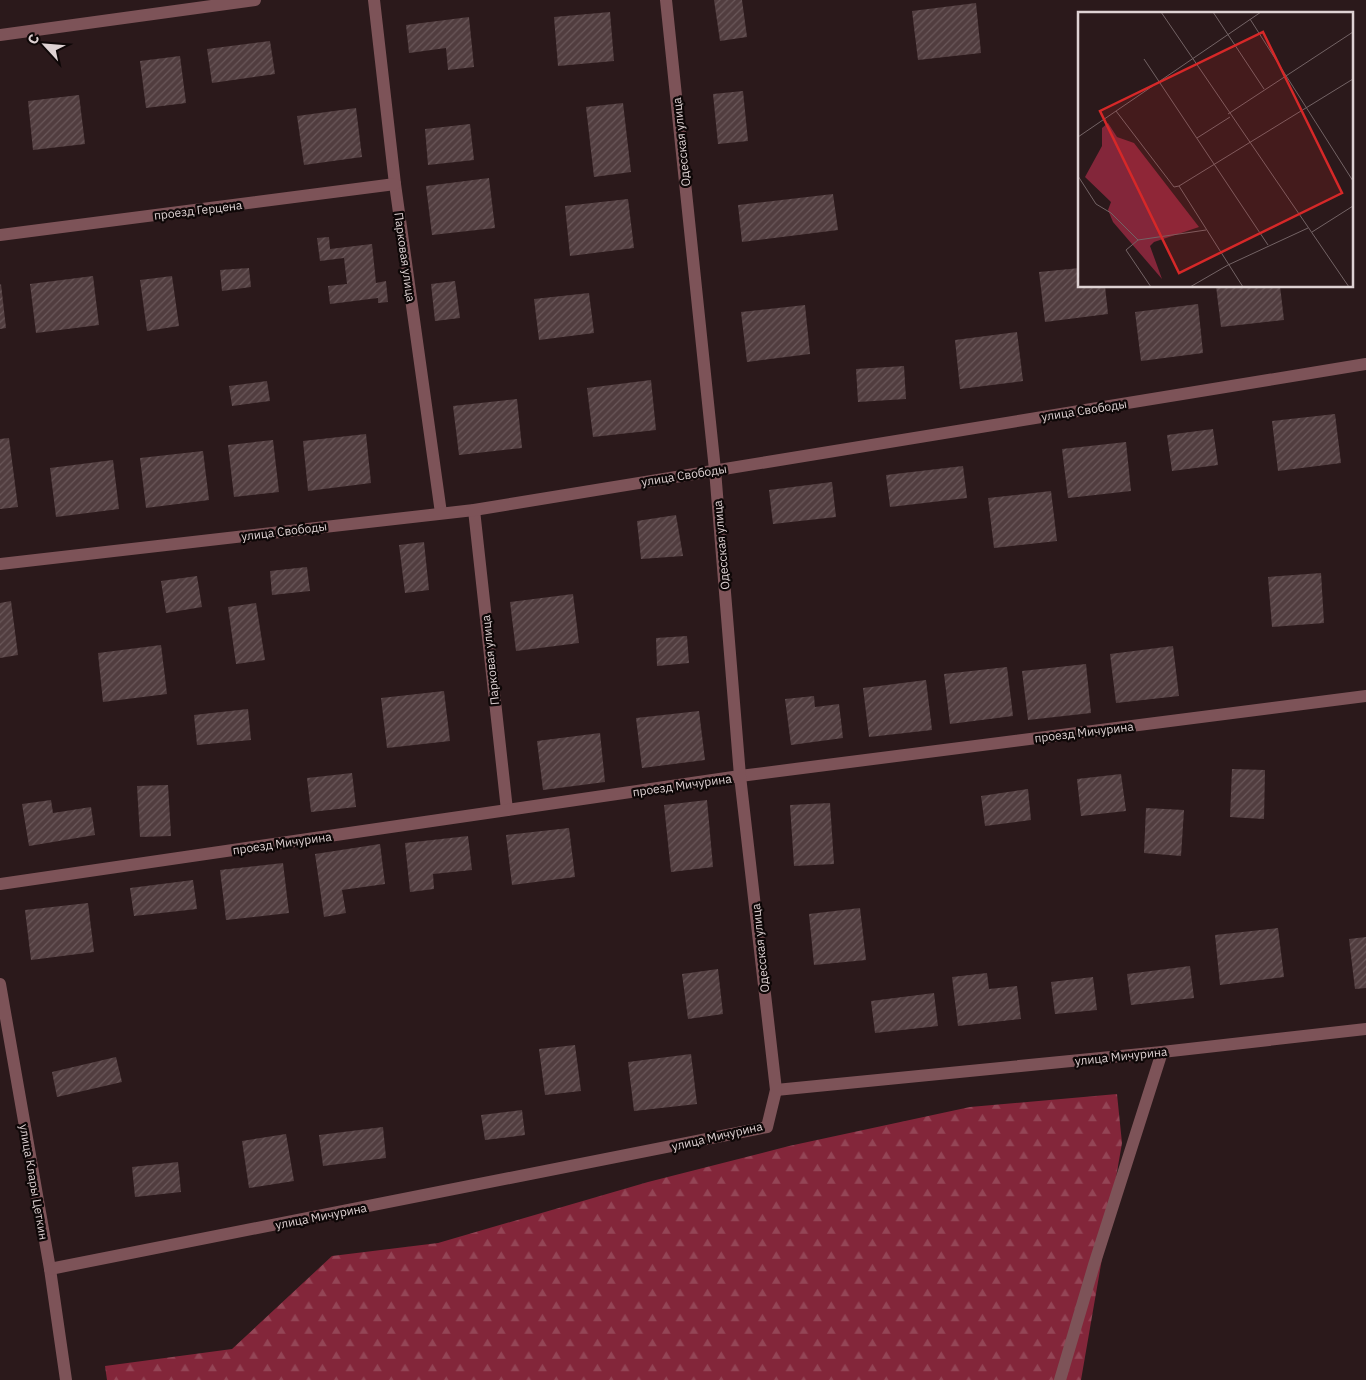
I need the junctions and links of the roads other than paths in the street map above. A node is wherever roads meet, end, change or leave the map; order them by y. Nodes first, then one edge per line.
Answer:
1 (255, 0) edge
2 (374, 0) edge
3 (666, 0) edge
4 (0, 35) edge
5 (395, 184) junction
6 (0, 234) edge
7 (1366, 364) edge
8 (715, 470) junction
9 (474, 510) junction
10 (441, 513) junction
11 (0, 564) edge
12 (1366, 696) edge
13 (740, 776) junction
14 (507, 810) junction
15 (0, 884) edge
16 (0, 984) edge
17 (1366, 1029) edge
18 (1162, 1052) junction
19 (776, 1090) junction
20 (50, 1269) junction
21 (66, 1380) edge
22 (1060, 1380) edge

1 - 4 street
2 - 5 street, Парковая улица
3 - 8 street, Одесская улица
5 - 6 street, проезд Герцена
5 - 10 street, Парковая улица
7 - 8 street, улица Свободы
8 - 9 street, улица Свободы
8 - 13 street, Одесская улица
9 - 10 street, улица Свободы
9 - 14 street, Парковая улица
10 - 11 street, улица Свободы
12 - 13 street, проезд Мичурина
13 - 14 street, проезд Мичурина
13 - 19 street, Одесская улица
14 - 15 street, проезд Мичурина
16 - 20 street, улица Клары Цеткин
17 - 18 street, улица Мичурина
18 - 19 street, улица Мичурина
18 - 22 street
19 - 20 street, улица Мичурина
20 - 21 street, улица Клары Цеткин

